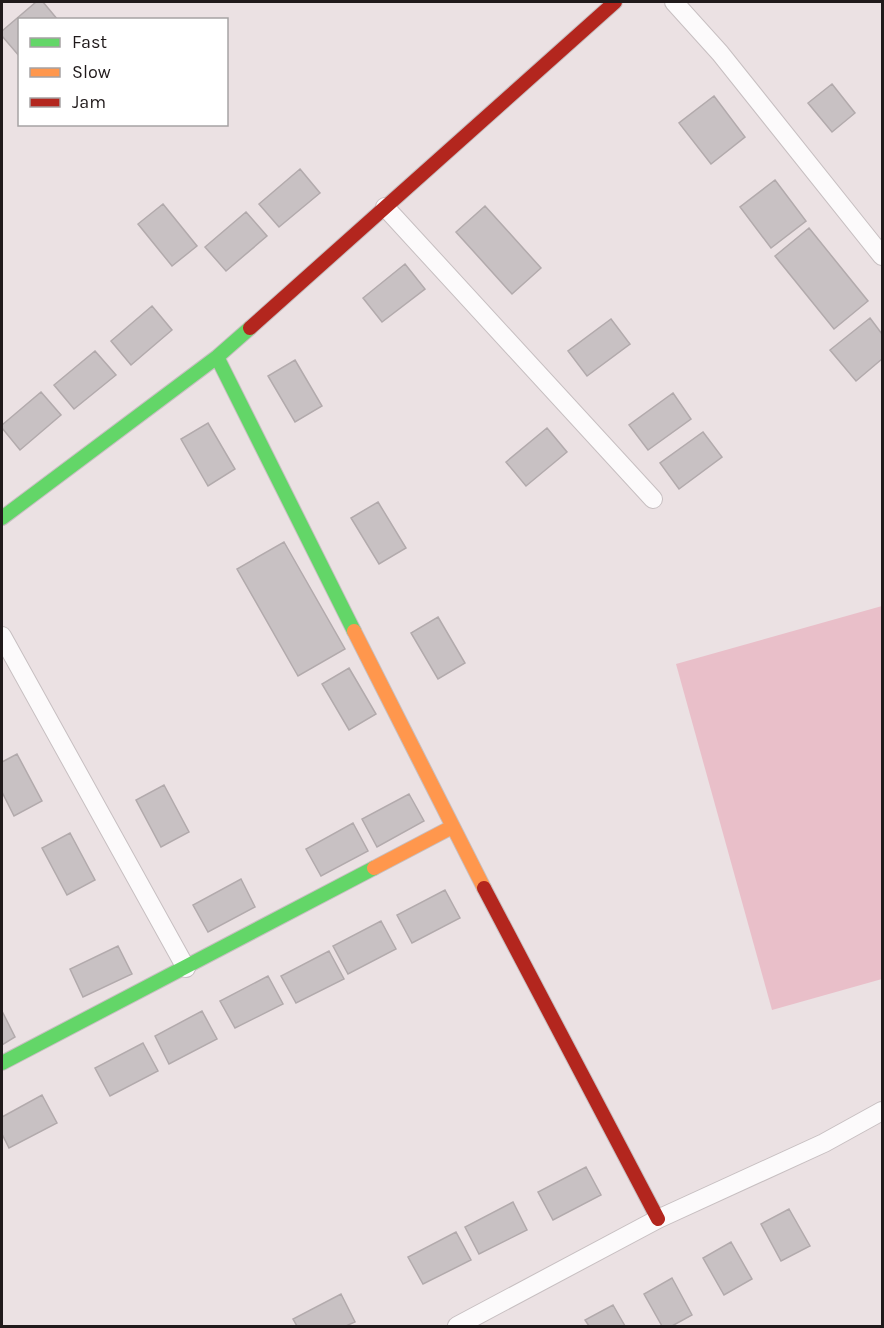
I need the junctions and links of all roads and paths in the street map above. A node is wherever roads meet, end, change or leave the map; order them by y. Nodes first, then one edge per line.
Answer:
1 (615, 2) edge
2 (674, 2) edge
3 (386, 207) junction
4 (882, 256) edge
5 (218, 357) junction
6 (653, 499) dead end
7 (2, 518) edge
8 (2, 636) edge
9 (452, 827) junction
10 (186, 968) junction
11 (2, 1063) edge
12 (882, 1111) edge
13 (658, 1220) junction
14 (457, 1326) edge

1 - 3 street
2 - 4 street
3 - 5 street
3 - 6 street
5 - 7 street
5 - 9 street
8 - 10 street
9 - 10 street
9 - 13 street
10 - 11 street
12 - 13 street
13 - 14 street

